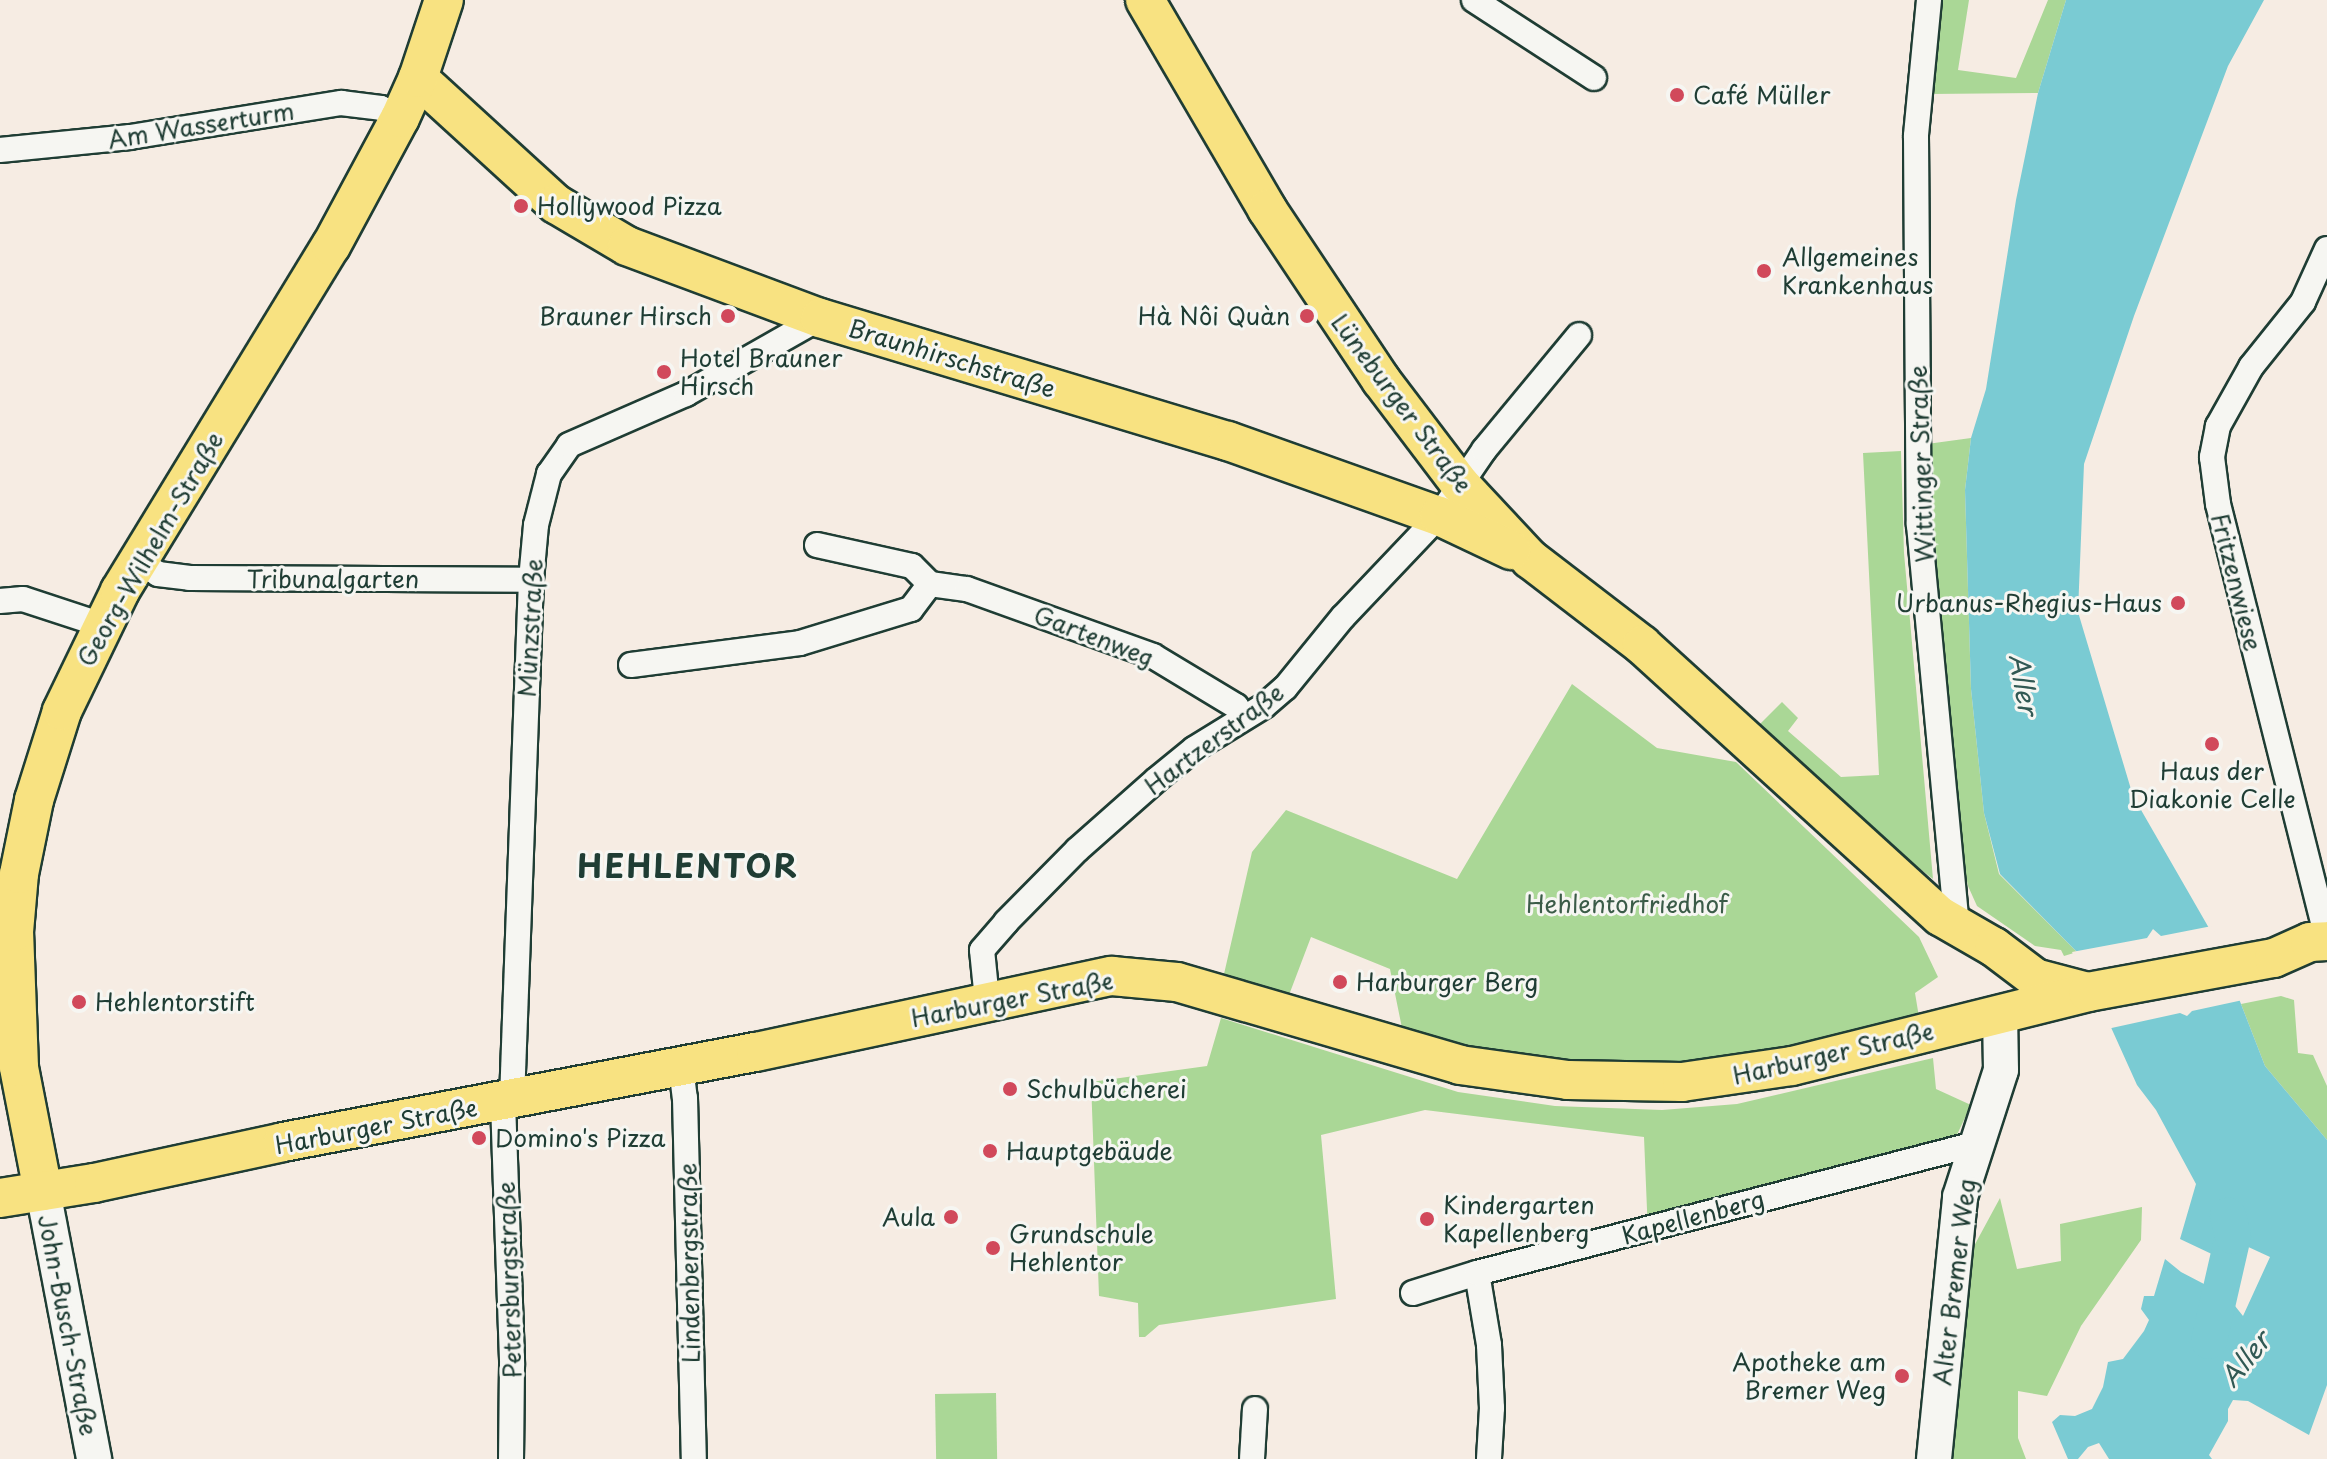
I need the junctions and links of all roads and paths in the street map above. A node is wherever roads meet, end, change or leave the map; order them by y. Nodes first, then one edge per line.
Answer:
1 (444, 0) edge
2 (1145, 0) edge
3 (1474, 0) edge
4 (1929, 0) edge
5 (418, 78) junction
6 (1594, 78) dead end
7 (400, 118) junction
8 (0, 150) edge
9 (2327, 249) edge
10 (820, 318) junction
11 (1579, 335) dead end
12 (1420, 434) junction
13 (1460, 484) junction
14 (1390, 498) junction
15 (1439, 516) junction
16 (817, 545) dead end
17 (1530, 559) junction
18 (139, 561) junction
19 (531, 580) junction
20 (930, 584) junction
21 (0, 601) edge
22 (102, 625) junction
23 (631, 665) dead end
24 (1244, 718) junction
25 (1957, 927) junction
26 (2327, 940) edge
27 (2264, 960) junction
28 (2327, 965) edge
29 (2088, 992) junction
30 (987, 1000) junction
31 (2000, 1014) junction
32 (681, 1067) junction
33 (507, 1101) junction
34 (1975, 1144) junction
35 (43, 1191) junction
36 (0, 1198) edge
37 (1477, 1273) junction
38 (1413, 1293) dead end
39 (1255, 1409) dead end
40 (94, 1459) edge
41 (511, 1459) edge
42 (694, 1459) edge
43 (1252, 1459) edge
44 (1489, 1459) edge
45 (1934, 1459) edge

1 - 5 main road, Georg-Wilhelm-Straße
2 - 12 main road, Lüneburger Straße
3 - 6 street
4 - 25 street, Wittinger Straße
5 - 7 main road, Georg-Wilhelm-Straße
5 - 10 main road, Braunhirschstraße
7 - 8 street, Am Wasserturm
7 - 18 main road, Georg-Wilhelm-Straße
9 - 26 street, Fritzenwiese
10 - 14 main road, Braunhirschstraße
10 - 19 street, Münzstraße
11 - 13 street, Hartzerstraße
12 - 13 main road, Lüneburger Straße
12 - 14 main road
13 - 15 street, Hartzerstraße
13 - 17 main road, Lüneburger Straße
14 - 15 main road, Braunhirschstraße
15 - 17 main road, Braunhirschstraße
15 - 24 street, Hartzerstraße
16 - 20 street, Gartenweg
17 - 25 main road, Lüneburger Straße
18 - 19 street, Tribunalgarten
18 - 22 main road, Georg-Wilhelm-Straße
19 - 33 street, Münzstraße
20 - 23 street
20 - 24 street, Gartenweg
21 - 22 street
22 - 35 main road, Georg-Wilhelm-Straße
24 - 30 street, Hartzerstraße
25 - 29 main road, Lüneburger Straße
25 - 31 main road, Lüneburger Straße
26 - 27 main road
27 - 28 main road
27 - 29 main road, Harburger Straße
29 - 31 main road, Harburger Straße
30 - 31 main road, Harburger Straße
30 - 32 main road, Harburger Straße
31 - 34 street, Alter Bremer Weg
32 - 33 main road, Harburger Straße
32 - 42 street, Lindenbergstraße
33 - 35 main road, Harburger Straße
33 - 41 street, Petersburgstraße
34 - 37 street, Kapellenberg
34 - 45 street, Alter Bremer Weg
35 - 36 main road, Harburger Straße
35 - 40 street, John-Busch-Straße
37 - 38 street, Kapellenberg
37 - 44 street
39 - 43 street

